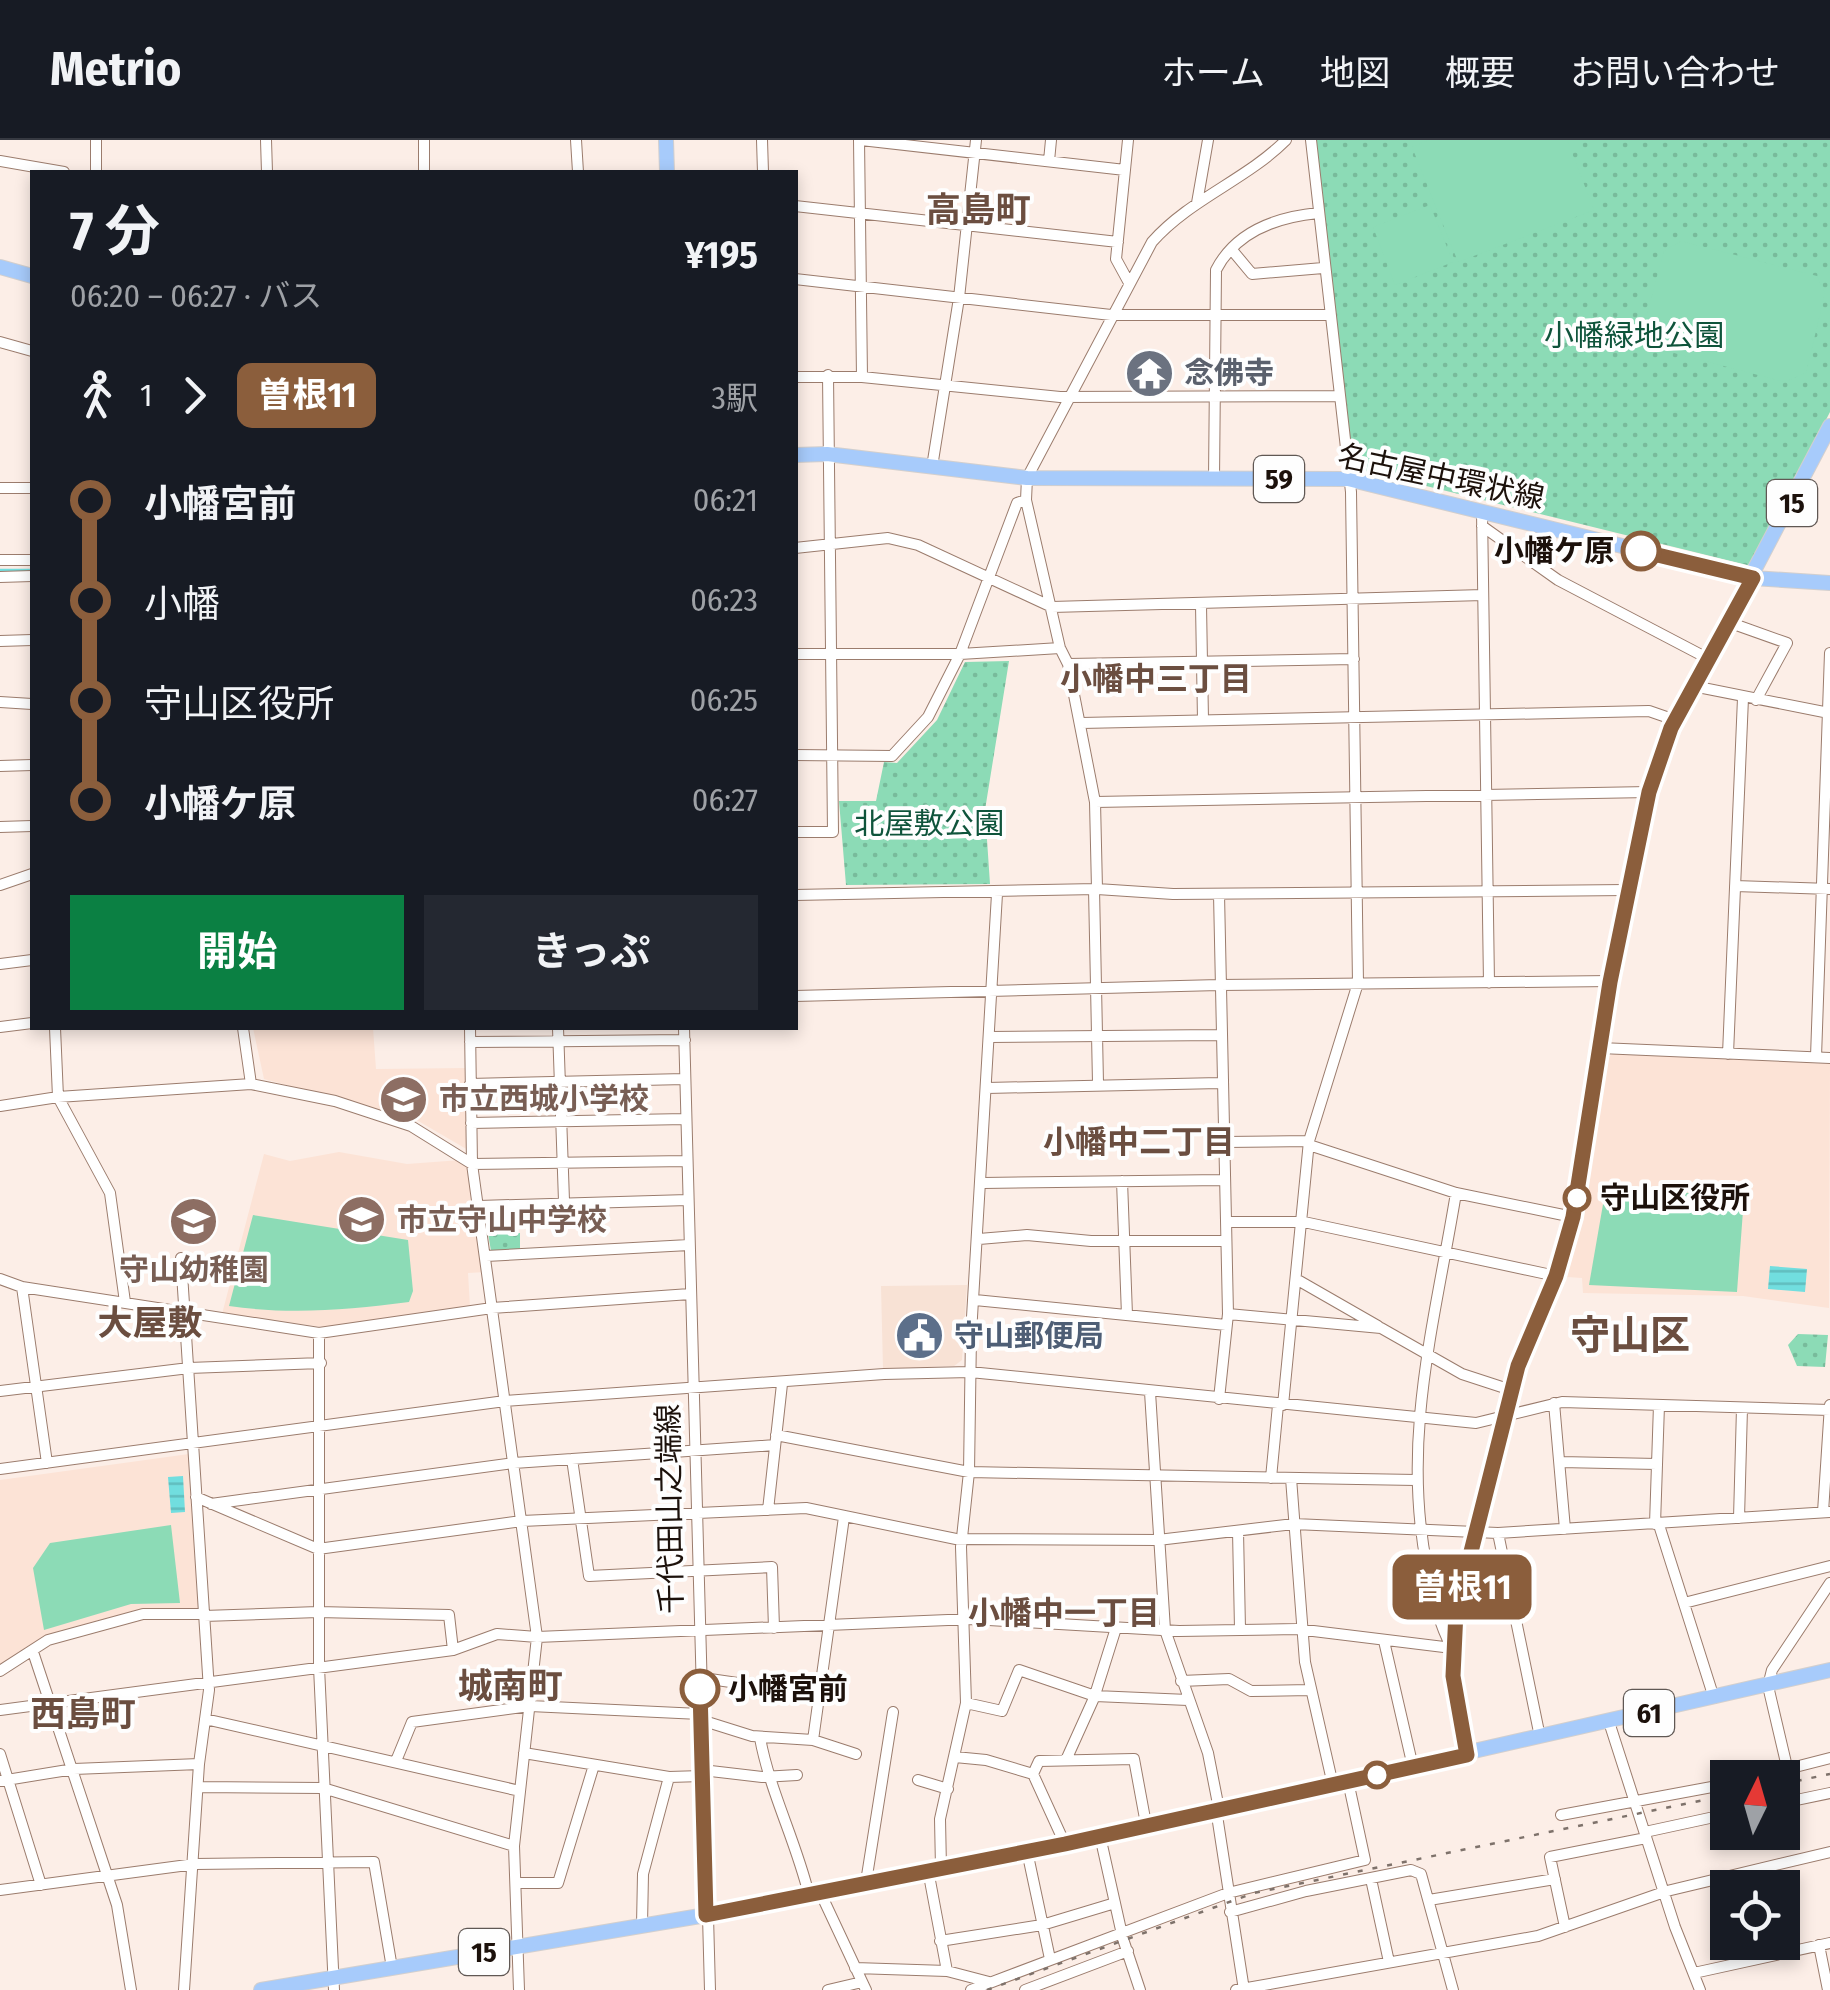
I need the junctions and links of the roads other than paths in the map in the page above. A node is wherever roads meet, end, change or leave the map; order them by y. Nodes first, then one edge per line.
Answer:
1 (96, 140) edge
2 (266, 140) edge
3 (424, 140) edge
4 (576, 140) edge
5 (666, 140) edge
6 (762, 140) edge
7 (860, 140) edge
8 (976, 140) edge
9 (1052, 140) edge
10 (1128, 140) edge
11 (1208, 140) edge
12 (1286, 140) edge
13 (1311, 140) edge
14 (975, 153) junction
15 (1050, 161) junction
16 (0, 162) edge
17 (51, 170) edge
18 (96, 170) edge
19 (266, 170) edge
20 (424, 170) edge
21 (578, 170) edge
22 (666, 170) edge
23 (762, 170) edge
24 (1125, 170) junction
25 (1196, 202) junction
26 (798, 206) edge
27 (1318, 213) junction
28 (858, 214) junction
29 (967, 225) junction
30 (1118, 242) junction
31 (1232, 250) junction
32 (0, 267) edge
33 (1323, 268) junction
34 (30, 275) edge
35 (798, 279) edge
36 (1128, 281) junction
37 (860, 286) junction
38 (959, 298) junction
39 (1111, 315) junction
40 (1216, 315) junction
41 (1328, 315) junction
42 (0, 342) edge
43 (30, 350) edge
44 (828, 375) junction
45 (798, 376) edge
46 (862, 377) junction
47 (945, 384) junction
48 (1214, 396) junction
49 (1337, 396) junction
50 (1070, 397) junction
51 (1830, 426) edge
52 (798, 454) edge
53 (827, 454) junction
54 (932, 466) junction
55 (1027, 478) junction
56 (1214, 479) junction
57 (1348, 479) junction
58 (0, 488) edge
59 (30, 488) edge
60 (1026, 500) junction
61 (1482, 519) junction
62 (828, 544) junction
63 (798, 548) edge
64 (0, 560) edge
65 (30, 560) edge
66 (30, 576) edge
67 (0, 577) edge
68 (988, 578) junction
69 (1753, 578) junction
70 (1830, 582) edge
71 (1483, 595) junction
72 (1352, 602) junction
73 (1201, 605) junction
74 (1052, 608) junction
75 (1728, 622) junction
76 (0, 640) edge
77 (30, 640) edge
78 (1060, 648) junction
79 (830, 653) junction
80 (798, 654) edge
81 (960, 654) junction
82 (1830, 654) edge
83 (1707, 658) junction
84 (1354, 659) junction
85 (1202, 662) junction
86 (1068, 664) junction
87 (1693, 686) junction
88 (1749, 699) junction
89 (0, 702) edge
90 (30, 704) edge
91 (1828, 713) edge
92 (1485, 714) junction
93 (1355, 716) junction
94 (1203, 720) junction
95 (1675, 720) junction
96 (1080, 723) junction
97 (831, 754) junction
98 (798, 755) edge
99 (30, 765) edge
100 (0, 766) edge
101 (1649, 792) junction
102 (1486, 794) junction
103 (1357, 797) junction
104 (1095, 802) junction
105 (30, 826) edge
106 (0, 827) edge
107 (798, 832) edge
108 (30, 875) edge
109 (0, 885) edge
110 (1736, 886) junction
111 (1824, 888) edge
112 (1096, 889) junction
113 (1358, 890) junction
114 (1627, 890) junction
115 (1488, 891) junction
116 (997, 894) junction
117 (1219, 894) junction
118 (798, 895) edge
119 (30, 960) edge
120 (0, 964) edge
121 (1610, 982) junction
122 (1358, 983) junction
123 (1489, 983) junction
124 (1219, 985) junction
125 (1094, 989) junction
126 (992, 990) junction
127 (798, 996) edge
128 (30, 1023) edge
129 (0, 1028) edge
130 (54, 1030) edge
131 (244, 1030) edge
132 (470, 1030) edge
133 (558, 1030) edge
134 (684, 1034) edge
135 (1096, 1036) junction
136 (1220, 1036) junction
137 (990, 1037) junction
138 (558, 1041) junction
139 (470, 1042) junction
140 (1600, 1048) junction
141 (1728, 1054) junction
142 (1816, 1057) junction
143 (1830, 1058) edge
144 (686, 1079) junction
145 (559, 1081) junction
146 (1098, 1083) junction
147 (1220, 1083) junction
148 (251, 1084) junction
149 (470, 1084) junction
150 (987, 1088) junction
151 (58, 1098) junction
152 (0, 1106) edge
153 (686, 1119) junction
154 (470, 1123) junction
155 (560, 1123) junction
156 (1225, 1142) junction
157 (1309, 1143) junction
158 (687, 1160) junction
159 (561, 1162) junction
160 (472, 1164) junction
161 (1223, 1180) junction
162 (1122, 1181) junction
163 (983, 1183) junction
164 (1456, 1194) junction
165 (688, 1200) junction
166 (564, 1201) junction
167 (479, 1206) junction
168 (1573, 1217) junction
169 (1227, 1222) junction
170 (1304, 1222) junction
171 (979, 1239) junction
172 (1127, 1240) junction
173 (1225, 1241) junction
174 (689, 1245) junction
175 (1446, 1253) junction
176 (486, 1256) junction
177 (181, 1258) dead end
178 (1556, 1276) junction
179 (0, 1279) edge
180 (1296, 1280) junction
181 (22, 1287) junction
182 (690, 1294) junction
183 (975, 1300) junction
184 (125, 1302) junction
185 (492, 1308) junction
186 (186, 1311) junction
187 (1127, 1315) junction
188 (1227, 1320) junction
189 (1292, 1323) junction
190 (1382, 1328) junction
191 (319, 1333) junction
192 (1428, 1355) junction
193 (321, 1363) junction
194 (190, 1368) junction
195 (970, 1372) junction
196 (782, 1384) junction
197 (35, 1386) junction
198 (692, 1388) junction
199 (0, 1390) edge
200 (1510, 1390) junction
201 (1150, 1392) junction
202 (1219, 1399) junction
203 (505, 1401) junction
204 (1554, 1403) junction
205 (1280, 1405) junction
206 (1658, 1405) junction
207 (1830, 1407) edge
208 (1742, 1408) junction
209 (1502, 1418) junction
210 (1417, 1419) junction
211 (318, 1426) junction
212 (775, 1440) junction
213 (194, 1443) junction
214 (694, 1451) junction
215 (572, 1459) junction
216 (1560, 1462) junction
217 (47, 1463) junction
218 (514, 1463) junction
219 (1657, 1464) junction
220 (0, 1469) edge
221 (969, 1472) junction
222 (1155, 1476) junction
223 (1271, 1478) junction
224 (1291, 1478) junction
225 (1416, 1480) junction
226 (317, 1489) junction
227 (196, 1497) junction
228 (210, 1504) junction
229 (768, 1510) junction
230 (1826, 1512) edge
231 (696, 1514) junction
232 (580, 1517) junction
233 (844, 1517) junction
234 (1739, 1518) junction
235 (522, 1522) junction
236 (1294, 1524) junction
237 (1657, 1525) junction
238 (1420, 1529) junction
239 (1565, 1529) junction
240 (1238, 1532) junction
241 (1475, 1532) junction
242 (1498, 1534) junction
243 (962, 1539) junction
244 (1158, 1540) junction
245 (318, 1549) junction
246 (1830, 1566) edge
247 (696, 1572) junction
248 (1830, 1584) edge
249 (1684, 1603) junction
250 (318, 1612) junction
251 (204, 1614) junction
252 (963, 1619) junction
253 (829, 1625) junction
254 (774, 1628) junction
255 (1116, 1628) junction
256 (1301, 1629) junction
257 (1165, 1630) junction
258 (1240, 1630) junction
259 (698, 1631) junction
260 (538, 1637) junction
261 (1384, 1640) junction
262 (1452, 1648) junction
263 (453, 1650) junction
264 (32, 1652) junction
265 (318, 1667) junction
266 (1830, 1670) edge
267 (0, 1671) edge
268 (710, 1679) dead end
269 (209, 1682) junction
270 (1181, 1682) junction
271 (1768, 1686) junction
272 (1311, 1690) junction
273 (819, 1695) junction
274 (1095, 1696) junction
275 (1714, 1698) junction
276 (1188, 1700) junction
277 (52, 1702) junction
278 (966, 1702) junction
279 (530, 1706) junction
280 (0, 1710) edge
281 (894, 1712) dead end
282 (701, 1717) junction
283 (205, 1719) junction
284 (1610, 1722) junction
285 (760, 1738) junction
286 (1540, 1738) junction
287 (813, 1740) junction
288 (321, 1746) junction
289 (524, 1752) junction
290 (0, 1754) edge
291 (856, 1754) dead end
292 (956, 1757) junction
293 (1467, 1757) junction
294 (1830, 1758) edge
295 (1066, 1760) junction
296 (1785, 1760) edge
297 (396, 1761) junction
298 (199, 1764) junction
299 (1800, 1764) edge
300 (594, 1765) junction
301 (1413, 1767) junction
302 (74, 1769) junction
303 (702, 1773) junction
304 (1033, 1774) junction
305 (796, 1776) dead end
306 (768, 1777) junction
307 (669, 1778) junction
308 (4, 1780) edge
309 (918, 1780) dead end
310 (1348, 1781) junction
311 (1333, 1785) junction
312 (198, 1787) junction
313 (1710, 1787) edge
314 (323, 1788) junction
315 (948, 1789) junction
316 (520, 1792) junction
317 (1830, 1793) edge
318 (1637, 1799) junction
319 (1800, 1799) edge
320 (1218, 1809) junction
321 (1561, 1815) dead end
322 (1710, 1818) edge
323 (1146, 1824) junction
324 (1646, 1834) junction
325 (1100, 1836) junction
326 (1065, 1844) junction
327 (514, 1846) junction
328 (1027, 1851) junction
329 (1830, 1852) edge
330 (325, 1862) junction
331 (195, 1864) junction
332 (934, 1869) junction
333 (107, 1876) junction
334 (1371, 1879) junction
335 (1555, 1879) junction
336 (866, 1882) junction
337 (517, 1884) junction
338 (41, 1885) junction
339 (0, 1890) edge
340 (1667, 1891) junction
341 (1228, 1893) junction
342 (814, 1894) junction
343 (1428, 1900) junction
344 (1116, 1903) junction
345 (1230, 1912) junction
346 (706, 1915) junction
347 (1042, 1924) junction
348 (642, 1925) junction
349 (1566, 1927) junction
350 (1122, 1933) junction
351 (940, 1942) junction
352 (1824, 1944) edge
353 (519, 1946) junction
354 (1128, 1951) junction
355 (1444, 1954) junction
356 (1050, 1960) junction
357 (1389, 1962) junction
358 (392, 1968) junction
359 (854, 1968) junction
360 (947, 1971) junction
361 (1694, 1974) junction
362 (333, 1984) edge
363 (997, 1984) edge
364 (864, 1986) edge
365 (1241, 1989) edge
366 (131, 1990) edge
367 (184, 1990) edge
368 (262, 1990) edge
369 (520, 1990) edge
370 (710, 1990) edge
371 (828, 1990) edge
372 (971, 1990) edge
373 (1025, 1990) edge
374 (1140, 1990) edge
375 (1453, 1990) edge
376 (1700, 1990) edge
377 (1828, 1990) edge

1 - 18 street
2 - 19 street
3 - 20 street
4 - 21 street
5 - 22 main road
6 - 23 street
7 - 14 street
7 - 28 street
8 - 14 street
9 - 15 street
10 - 24 street
11 - 25 street
12 - 25 street
13 - 27 street
14 - 15 street
14 - 29 street
15 - 24 street
16 - 17 street
24 - 30 street
25 - 36 street
26 - 28 street
27 - 31 street
27 - 33 street
28 - 29 street
28 - 37 street
29 - 30 street
29 - 38 street
30 - 36 street
31 - 33 street
31 - 40 street
32 - 34 main road
33 - 41 street
35 - 37 street
36 - 39 street
37 - 38 street
37 - 46 street
38 - 39 street
38 - 47 street
39 - 40 street
39 - 50 street
40 - 41 street
40 - 48 street
41 - 49 street
42 - 43 street
44 - 45 street
44 - 46 street
44 - 53 street
46 - 47 street
47 - 50 street
47 - 54 street
48 - 49 street
48 - 50 street
48 - 56 street
49 - 57 street
50 - 55 street
51 - 69 main road, 15
52 - 53 main road, 名古屋中環状線 / 59
53 - 54 main road, 名古屋中環状線 / 59
53 - 62 street
54 - 55 main road, 名古屋中環状線 / 59
55 - 56 main road, 名古屋中環状線 / 59
55 - 60 street
56 - 57 main road, 名古屋中環状線 / 59
57 - 61 main road, 名古屋中環状線 / 59
57 - 72 street
58 - 59 street
60 - 68 street
60 - 74 street
61 - 69 main road, 名古屋中環状線 / 59
61 - 71 street
61 - 83 street
62 - 63 street
62 - 68 street
62 - 79 street
64 - 65 street
66 - 67 street
68 - 74 street
68 - 81 street
69 - 70 main road, 名古屋中環状線 / 59
69 - 75 main road, 15
71 - 72 street
71 - 92 street
72 - 73 street
72 - 84 street
73 - 74 street
73 - 85 street
74 - 78 street
75 - 83 main road, 15
75 - 88 street
76 - 77 street
78 - 81 street
78 - 86 street
79 - 80 street
79 - 81 street
79 - 97 street
81 - 97 street
82 - 91 street
83 - 87 main road, 15
84 - 85 street
84 - 93 street
85 - 86 street
85 - 94 street
86 - 96 street
87 - 88 street
87 - 95 main road, 15
88 - 91 street
88 - 110 street
89 - 90 street
91 - 111 street
92 - 93 street
92 - 95 street
92 - 102 street
93 - 94 street
93 - 103 street
94 - 96 street
95 - 101 main road, 15
96 - 104 street
97 - 98 street
97 - 107 street
99 - 100 street
101 - 102 street
101 - 114 main road, 15
102 - 103 street
102 - 115 street
103 - 104 street
103 - 113 street
104 - 112 street
105 - 106 street
108 - 109 street
110 - 111 street
110 - 141 street
111 - 142 street
112 - 116 street
112 - 117 street
112 - 125 street
113 - 115 street
113 - 117 street
113 - 122 street
114 - 115 street
114 - 121 main road, 15
115 - 123 street
116 - 118 street
116 - 126 street
117 - 124 street
119 - 120 street
121 - 123 street
121 - 140 main road, 15
122 - 123 street
122 - 124 street
122 - 157 street
124 - 125 street
124 - 136 street
125 - 126 street
125 - 135 street
126 - 127 street
126 - 137 street
128 - 129 street
130 - 151 street
131 - 148 street
132 - 139 street
133 - 138 street
134 - 138 street
134 - 144 street, 千代田山之端線
135 - 136 street
135 - 137 street
135 - 146 street
136 - 147 street
137 - 150 street
138 - 139 street
138 - 145 street
139 - 149 street
140 - 141 street
140 - 168 main road, 15
141 - 142 street
142 - 143 street
144 - 145 street
144 - 153 street, 千代田山之端線
145 - 149 street
145 - 155 street
146 - 147 street
146 - 150 street
147 - 156 street
148 - 151 street
148 - 160 street
149 - 154 street
150 - 163 street
151 - 152 street
151 - 184 street
153 - 155 street
153 - 158 street, 千代田山之端線
154 - 155 street
154 - 160 street
155 - 159 street
156 - 157 street
156 - 161 street
157 - 164 street
157 - 170 street
158 - 159 street
158 - 165 street, 千代田山之端線
159 - 160 street
159 - 166 street
160 - 167 street
161 - 162 street
161 - 169 street
162 - 163 street
162 - 172 street
163 - 171 street
164 - 168 street
164 - 175 street
165 - 166 street
165 - 174 street, 千代田山之端線
166 - 167 street
167 - 176 street
168 - 178 main road, 15
169 - 170 street
169 - 173 street
170 - 175 street
170 - 180 street
171 - 172 street
171 - 183 street
172 - 173 street
172 - 187 street
173 - 188 street
174 - 176 street
174 - 182 street, 千代田山之端線
175 - 178 street
175 - 192 street
176 - 185 street
177 - 186 street
178 - 200 main road, 15
179 - 181 street
180 - 189 street
180 - 190 street
181 - 184 street
181 - 197 street
182 - 185 street
182 - 198 street, 千代田山之端線
183 - 187 street
183 - 195 street
184 - 186 street
185 - 191 street
185 - 203 street
186 - 191 street
186 - 194 street
187 - 188 street
188 - 189 street
188 - 202 street
189 - 190 street
189 - 205 street
190 - 192 street
191 - 193 street
192 - 200 street
192 - 210 street
193 - 194 street
193 - 211 street
194 - 197 street
194 - 213 street
195 - 196 street
195 - 201 street
195 - 221 street
196 - 198 street
196 - 212 street
197 - 199 street
197 - 217 street
198 - 203 street
198 - 214 street, 千代田山之端線
200 - 209 main road, 15
201 - 202 street
201 - 222 street
202 - 205 street
203 - 211 street
203 - 218 street
204 - 206 street
204 - 209 street
204 - 216 street
205 - 210 street
205 - 223 street
206 - 208 street
206 - 219 street
207 - 208 street
207 - 230 street
208 - 234 street
209 - 210 street
209 - 241 main road, 15
210 - 225 street
211 - 213 street
211 - 226 street
212 - 214 street
212 - 221 street
212 - 229 street
213 - 217 street
213 - 227 street
214 - 215 street
214 - 231 street, 千代田山之端線
215 - 218 street
215 - 232 street
216 - 219 street
216 - 239 street
217 - 220 street
218 - 226 street
218 - 235 street
219 - 237 street
221 - 222 street
221 - 243 street
222 - 223 street
222 - 244 street
223 - 224 street
224 - 225 street
224 - 236 street
225 - 238 street
226 - 228 street
226 - 245 street
227 - 228 street
227 - 251 street
228 - 245 street
229 - 231 street
229 - 233 street
230 - 234 street
231 - 232 street
231 - 247 street, 千代田山之端線
232 - 235 street
232 - 247 street
233 - 243 street
233 - 253 street
234 - 237 street
235 - 245 street
235 - 260 street
236 - 238 street
236 - 240 street
236 - 256 street
237 - 239 street
237 - 249 street
238 - 241 street
238 - 262 street
239 - 242 street
240 - 244 street
240 - 258 street
241 - 242 street
241 - 262 main road, 15
242 - 286 street
243 - 244 street
243 - 252 street
244 - 257 street
245 - 250 street
246 - 249 street
247 - 254 street
247 - 259 street, 千代田山之端線
248 - 271 street
249 - 275 street
250 - 251 street
250 - 263 street
250 - 265 street
251 - 264 street
251 - 269 street
252 - 253 street
252 - 255 street
252 - 278 street
253 - 254 street
253 - 273 street
254 - 259 street
255 - 257 street
255 - 274 street
256 - 258 street
256 - 261 street
256 - 272 street
257 - 258 street
257 - 270 street
259 - 260 street
259 - 282 street, 千代田山之端線
260 - 263 street
260 - 279 street
261 - 262 street
261 - 301 street
262 - 293 main road, 15
263 - 265 street
264 - 267 street
264 - 277 street
265 - 269 street
265 - 288 street
266 - 271 main road, 61
268 - 273 street
269 - 277 street
269 - 283 street
270 - 272 street
270 - 276 street
271 - 275 main road, 61
271 - 296 street
272 - 311 street
273 - 287 street
274 - 276 street
274 - 278 street
274 - 295 street
275 - 284 main road, 61
276 - 320 street
277 - 280 street
277 - 302 street
278 - 292 street
279 - 282 street
279 - 289 street
279 - 297 street
281 - 336 street
282 - 285 street
282 - 303 street, 千代田山之端線
283 - 288 street
283 - 298 street
284 - 286 main road, 61
284 - 318 street
285 - 287 street
285 - 306 street
286 - 293 main road, 61
287 - 291 street
288 - 297 street
288 - 314 street
289 - 300 street
289 - 316 street
290 - 308 street
292 - 304 street
292 - 315 street
293 - 301 main road, 15
294 - 299 street
295 - 304 street
295 - 323 street
297 - 316 street
298 - 302 street
298 - 312 street
300 - 307 street
300 - 337 street
301 - 310 main road, 15
302 - 308 street
302 - 333 street
303 - 306 street
303 - 307 street
303 - 346 street, 千代田山之端線
304 - 326 street
305 - 306 street
306 - 342 street
307 - 348 street
308 - 338 street
309 - 315 street
310 - 311 main road, 15
310 - 341 street
311 - 320 main road, 15
312 - 314 street
312 - 331 street
313 - 318 street
314 - 327 street
314 - 330 street
315 - 332 street
316 - 327 street
317 - 319 street
318 - 321 street
318 - 324 street
320 - 323 main road, 15
320 - 341 street
322 - 324 street
323 - 325 main road, 15
324 - 335 street
324 - 340 street
325 - 326 main road, 15
325 - 344 street
326 - 328 main road, 15
327 - 337 street
328 - 332 main road, 15
328 - 347 street
329 - 340 street
330 - 331 street
330 - 358 street
330 - 362 street
331 - 333 street
331 - 367 street
332 - 336 main road, 15
332 - 351 street
333 - 338 street
333 - 366 street
334 - 343 street
334 - 345 street
334 - 357 street
335 - 343 street
335 - 349 street
336 - 342 main road, 15
337 - 353 street
338 - 339 street
340 - 349 street
340 - 361 street
341 - 345 street
341 - 350 street
342 - 346 main road, 15
342 - 359 street
343 - 355 street
344 - 347 street
344 - 350 street
345 - 365 street
346 - 348 main road, 15
346 - 370 street, 千代田山之端線
347 - 351 street
347 - 356 street
348 - 353 main road, 15
349 - 355 street
350 - 354 street
350 - 356 street
351 - 360 street
352 - 361 street
352 - 377 street
353 - 358 main road, 15
353 - 369 street
354 - 373 street
354 - 374 street
355 - 357 street
355 - 375 street
356 - 363 street
357 - 365 street
358 - 362 main road, 15
359 - 360 street
359 - 364 street
360 - 363 street
361 - 376 street
362 - 368 main road, 15
363 - 372 street
364 - 371 street

